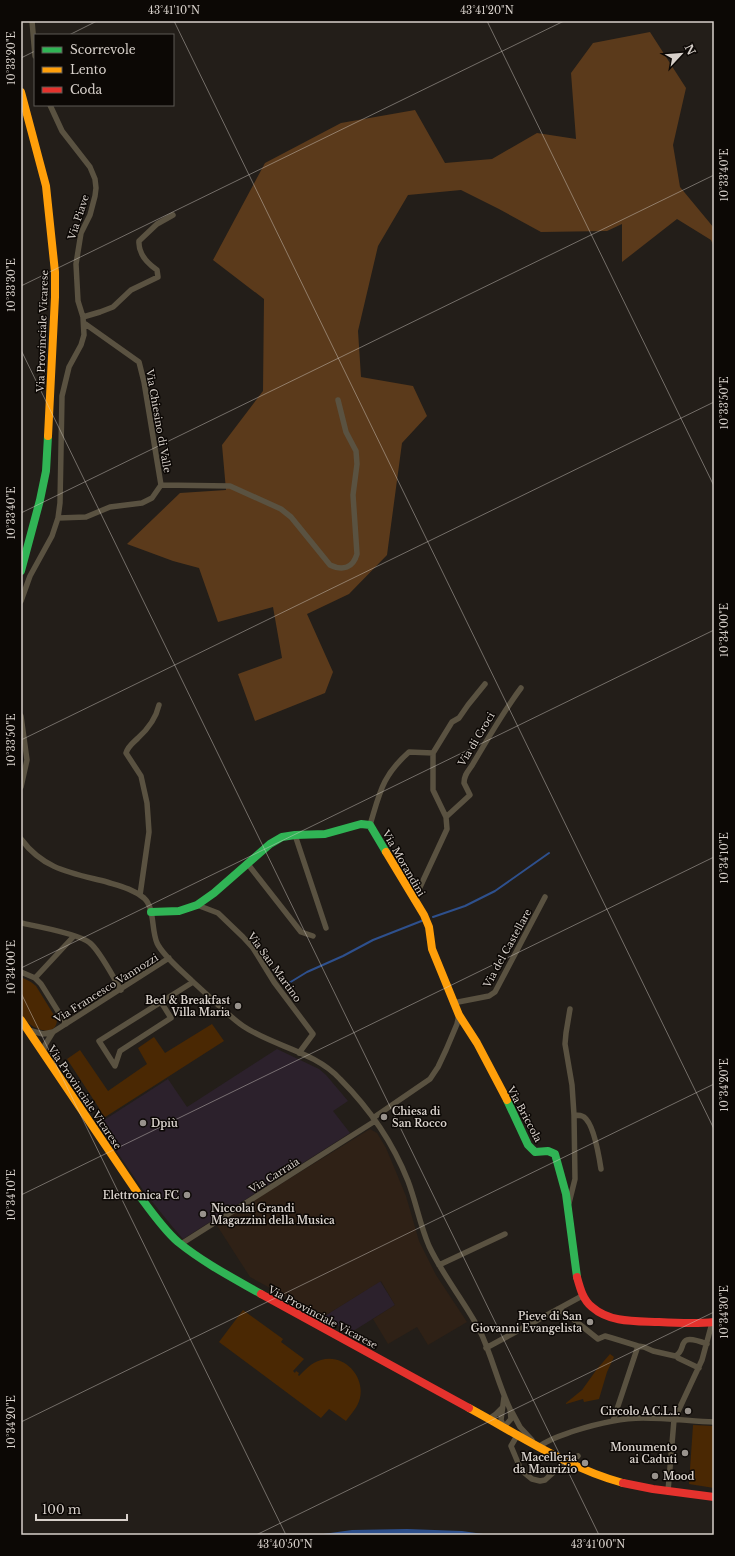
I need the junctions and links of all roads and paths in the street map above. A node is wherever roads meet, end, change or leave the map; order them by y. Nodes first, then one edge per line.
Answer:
1 (32, 21) edge
2 (34, 44) edge
3 (21, 92) edge
4 (50, 106) edge
5 (173, 215) dead end
6 (83, 320) junction
7 (338, 400) dead end
8 (161, 485) junction
9 (58, 518) junction
10 (21, 571) edge
11 (21, 601) edge
12 (485, 684) dead end
13 (521, 688) dead end
14 (159, 705) dead end
15 (21, 716) edge
16 (433, 753) junction
17 (21, 787) edge
18 (446, 817) junction
19 (370, 825) junction
20 (295, 834) junction
21 (21, 839) edge
22 (247, 863) junction
23 (140, 895) junction
24 (545, 897) dead end
25 (414, 900) junction
26 (197, 905) junction
27 (151, 912) junction
28 (21, 923) edge
29 (326, 928) dead end
30 (74, 936) junction
31 (313, 936) dead end
32 (169, 958) junction
33 (21, 972) edge
34 (35, 978) junction
35 (193, 982) junction
36 (121, 990) junction
37 (161, 1002) junction
38 (453, 1004) junction
39 (570, 1009) dead end
40 (459, 1015) junction
41 (21, 1020) edge
42 (66, 1024) junction
43 (28, 1030) junction
44 (53, 1032) junction
45 (43, 1053) junction
46 (299, 1053) junction
47 (574, 1115) junction
48 (374, 1119) junction
49 (601, 1169) dead end
50 (568, 1206) junction
51 (505, 1234) dead end
52 (181, 1244) junction
53 (439, 1265) junction
54 (582, 1296) junction
55 (558, 1309) junction
56 (713, 1322) edge
57 (707, 1344) junction
58 (638, 1346) junction
59 (486, 1348) junction
60 (678, 1358) dead end
61 (699, 1368) junction
62 (504, 1397) junction
63 (503, 1406) junction
64 (510, 1409) junction
65 (489, 1419) junction
66 (674, 1420) junction
67 (613, 1421) junction
68 (714, 1422) edge
69 (504, 1427) junction
70 (518, 1434) junction
71 (538, 1444) junction
72 (578, 1456) dead end
73 (568, 1462) junction
74 (668, 1491) junction
75 (714, 1497) edge

1 - 2 street
3 - 10 main road, Via Provinciale Vicarese
4 - 6 street, Via Piave
5 - 6 street
6 - 8 street, Via Chiesino di Valle
6 - 9 street
7 - 8 street
8 - 9 street, Via Chiesino di Valle
9 - 11 street
12 - 16 street
13 - 18 street, Via di Croci
14 - 23 street
15 - 17 street
16 - 18 street
16 - 19 street
18 - 25 street
19 - 20 main road, Via Morandini
19 - 25 main road, Via Morandini
20 - 22 main road, Via Morandini
20 - 29 street
21 - 23 street
22 - 26 main road, Via Morandini
22 - 31 street
23 - 27 street
24 - 38 street, Via del Castellare
25 - 38 main road, Via Morandini
26 - 27 main road, Via Morandini
26 - 46 street, Via San Martino
27 - 32 street
28 - 30 street
30 - 34 street
30 - 36 street
32 - 35 street
32 - 36 street, Via Francesco Vannozzi
33 - 34 street
34 - 42 street
35 - 37 street
35 - 46 street
36 - 42 street, Via Francesco Vannozzi
37 - 37 street
38 - 40 main road, Via Briccola
39 - 47 street
40 - 48 street, Via Carraia
40 - 50 main road, Via Briccola
41 - 43 main road, Via Provinciale Vicarese
42 - 44 street, Via Francesco Vannozzi
43 - 44 street, Via Francesco Vannozzi
43 - 45 main road, Via Provinciale Vicarese
44 - 45 street, Via Francesco Vannozzi
45 - 52 main road, Via Provinciale Vicarese
46 - 48 street
47 - 49 street
47 - 50 street
48 - 52 street, Via Carraia
48 - 53 street
50 - 54 main road, Via Briccola
51 - 53 street
52 - 65 main road, Via Provinciale Vicarese
53 - 59 street
54 - 55 street
54 - 56 main road
55 - 58 street
55 - 59 street
56 - 57 street
57 - 58 street
57 - 61 street
58 - 67 street
59 - 62 street
60 - 61 street
61 - 66 street
62 - 63 street
62 - 64 street
63 - 65 street
63 - 69 street
64 - 69 street
64 - 71 street
65 - 69 main road, Via Provinciale Vicarese
66 - 67 street
66 - 68 street
66 - 74 street
67 - 71 street
69 - 70 main road, Via Provinciale Vicarese
70 - 71 main road, Via Provinciale Vicarese
70 - 73 street
71 - 73 main road, Via Provinciale Vicarese
72 - 73 street
73 - 74 main road, Via Provinciale Vicarese
74 - 75 main road, Via Provinciale Vicarese

